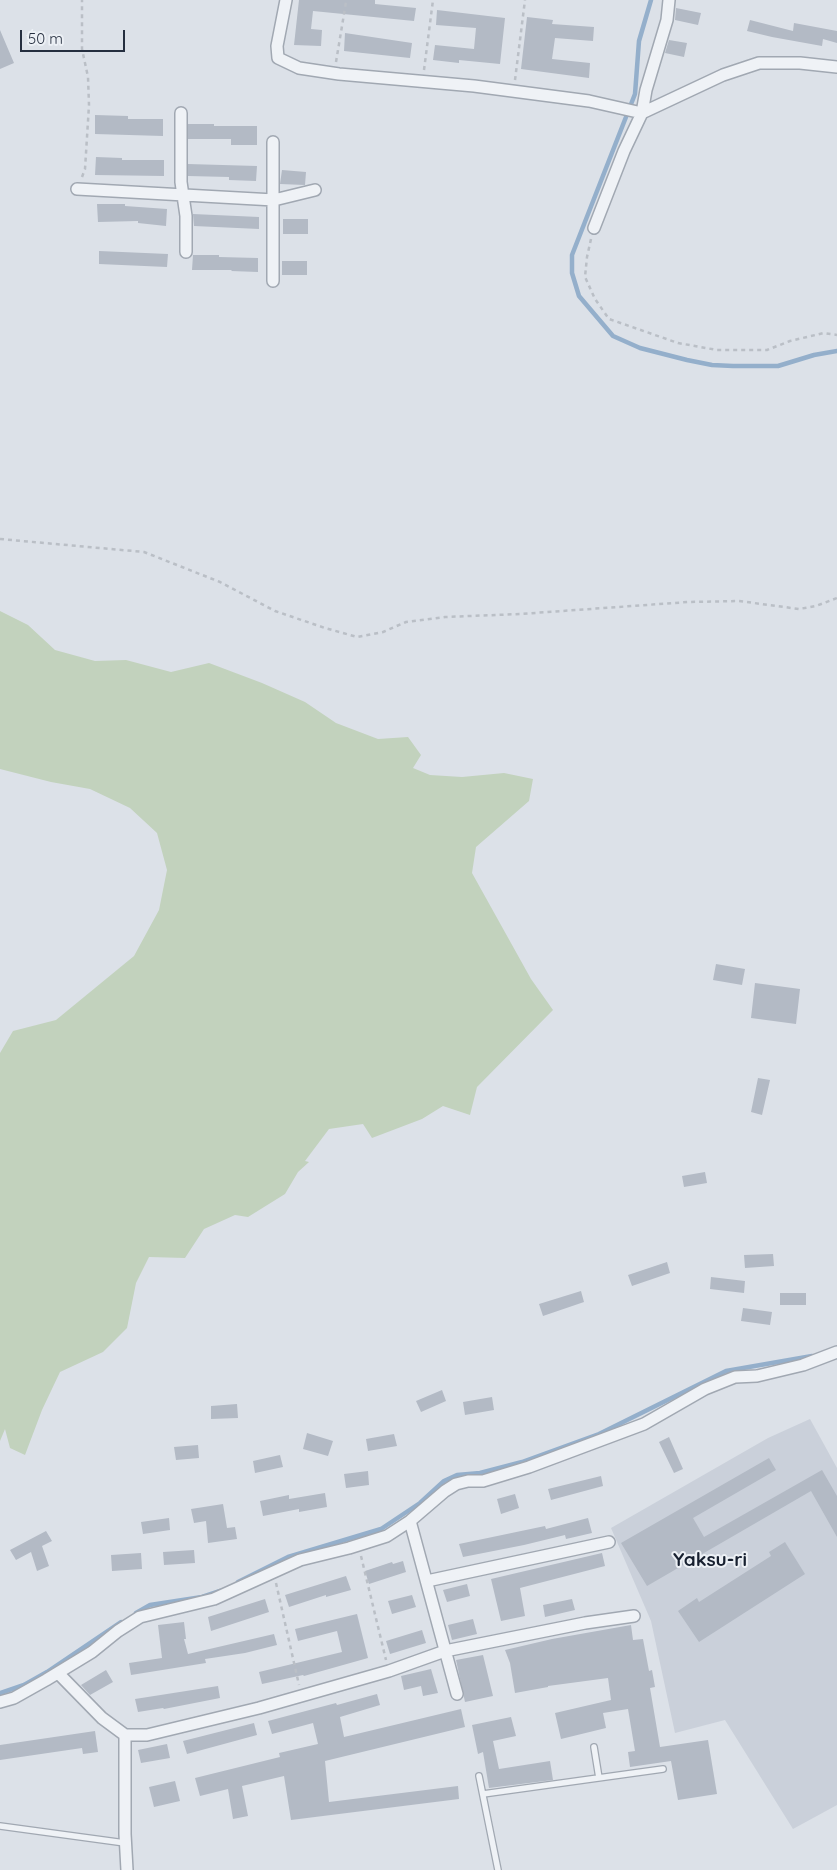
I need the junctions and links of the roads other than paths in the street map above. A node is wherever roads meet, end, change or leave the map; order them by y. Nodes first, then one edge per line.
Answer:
1 (286, 0) edge
2 (669, 0) edge
3 (837, 67) edge
4 (181, 113) dead end
5 (642, 113) junction
6 (273, 142) dead end
7 (77, 189) road end
8 (315, 190) dead end
9 (183, 195) junction
10 (274, 200) junction
11 (594, 228) road end
12 (186, 252) dead end
13 (273, 281) dead end
14 (837, 1352) edge
15 (410, 1521) junction
16 (609, 1542) dead end
17 (427, 1581) junction
18 (634, 1616) dead end
19 (445, 1651) junction
20 (58, 1673) junction
21 (457, 1694) dead end
22 (0, 1702) edge
23 (125, 1735) junction
24 (594, 1747) dead end
25 (663, 1769) dead end
26 (479, 1776) dead end
27 (599, 1778) junction
28 (483, 1794) junction
29 (0, 1826) edge
30 (125, 1843) junction
31 (127, 1870) edge
32 (498, 1870) edge

1 - 5 street
2 - 5 street
3 - 5 street
4 - 9 street
5 - 11 street
6 - 10 street
7 - 9 street
8 - 10 street
9 - 10 street
9 - 12 street
10 - 13 street
14 - 15 street
15 - 17 street
15 - 20 street
16 - 17 street
17 - 19 street
18 - 19 street
19 - 21 street
19 - 23 street
20 - 22 street
20 - 23 street
23 - 30 street
24 - 27 lane
25 - 27 lane
26 - 28 lane
27 - 28 lane
28 - 32 lane
29 - 30 lane
30 - 31 street

